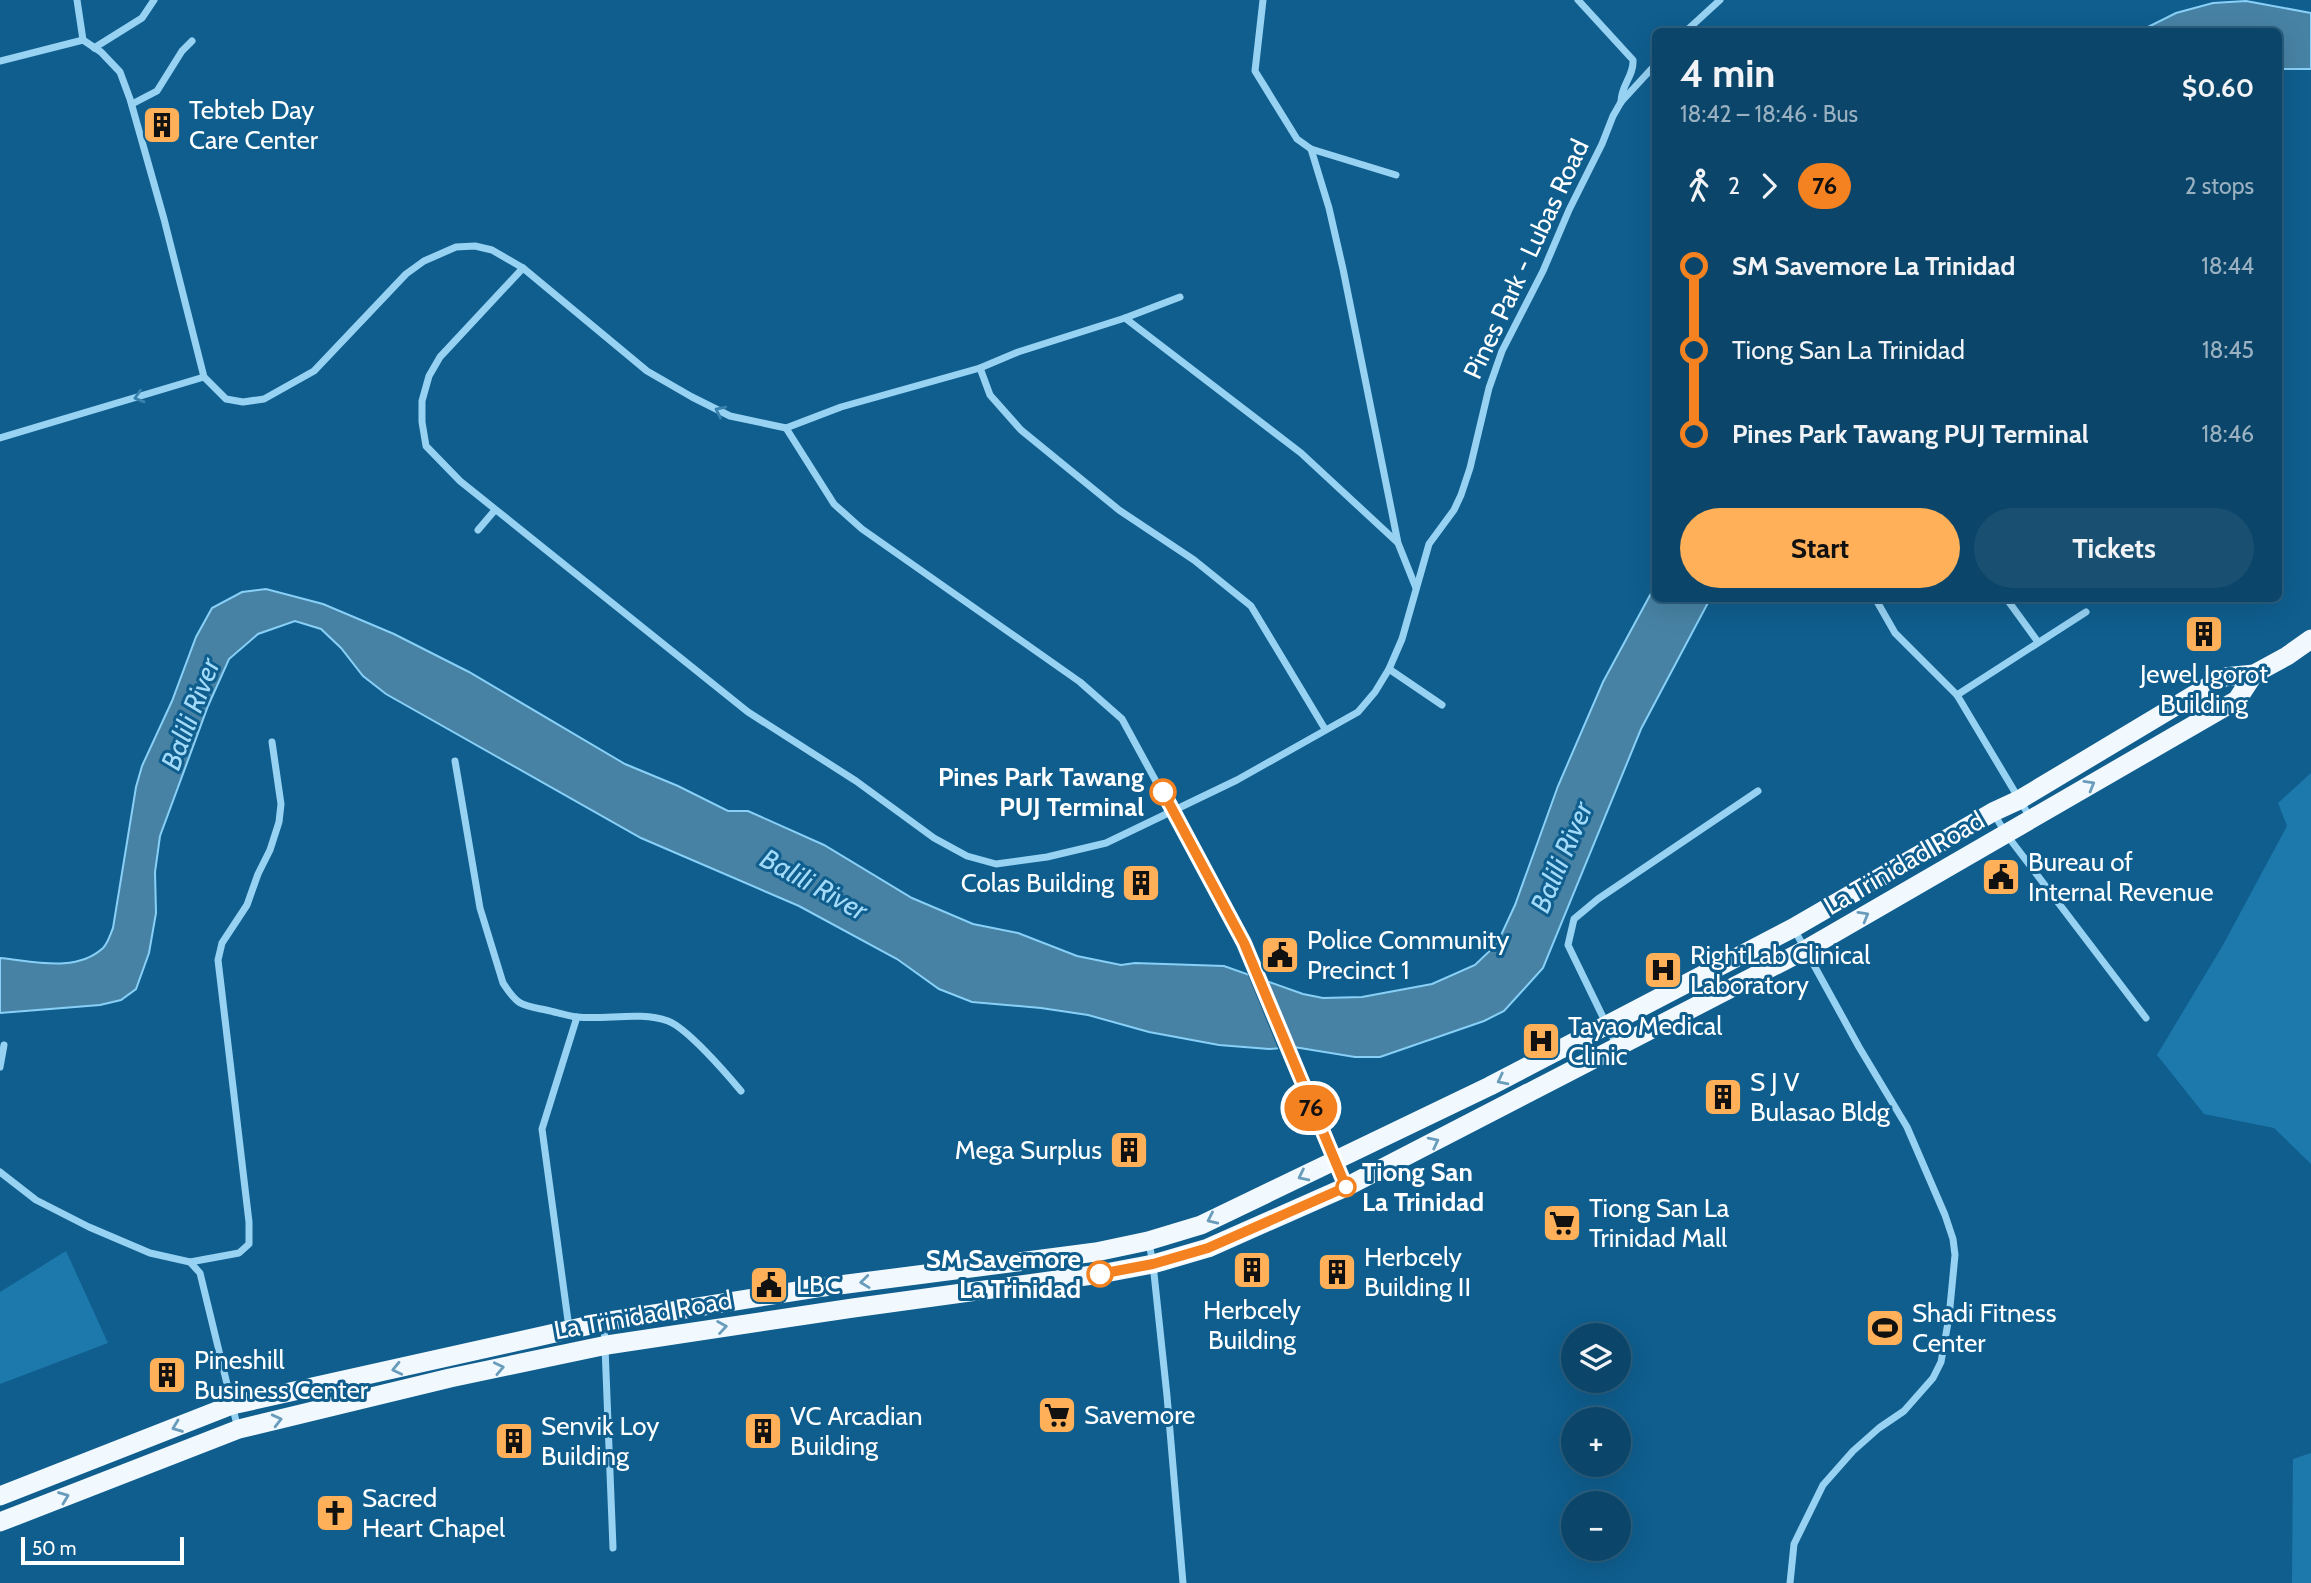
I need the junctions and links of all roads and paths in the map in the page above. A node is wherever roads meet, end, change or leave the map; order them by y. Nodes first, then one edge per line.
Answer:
1 (77, 0) edge
2 (153, 0) edge
3 (1263, 0) edge
4 (1578, 0) edge
5 (1720, 0) edge
6 (1689, 28) edge
7 (83, 40) junction
8 (192, 41) dead end
9 (94, 48) junction
10 (0, 61) edge
11 (1652, 68) edge
12 (1621, 102) junction
13 (132, 104) junction
14 (1311, 149) junction
15 (1396, 175) dead end
16 (523, 268) junction
17 (1180, 297) dead end
18 (1125, 318) junction
19 (980, 368) junction
20 (204, 377) junction
21 (786, 428) junction
22 (0, 438) edge
23 (495, 510) junction
24 (478, 530) dead end
25 (1398, 543) junction
26 (1416, 589) junction
27 (1877, 602) edge
28 (2009, 602) edge
29 (2086, 612) dead end
30 (2311, 639) edge
31 (2038, 642) junction
32 (1389, 669) junction
33 (2255, 674) junction
34 (1957, 695) junction
35 (1441, 705) dead end
36 (1325, 729) junction
37 (272, 742) dead end
38 (455, 761) dead end
39 (1758, 791) dead end
40 (2019, 800) junction
41 (1175, 812) junction
42 (1993, 812) junction
43 (2031, 820) junction
44 (2006, 834) junction
45 (1793, 928) junction
46 (1805, 950) junction
47 (577, 1017) junction
48 (2146, 1018) dead end
49 (1606, 1026) junction
50 (4, 1045) dead end
51 (1617, 1046) junction
52 (0, 1067) edge
53 (741, 1091) dead end
54 (1334, 1161) junction
55 (0, 1172) edge
56 (1346, 1187) junction
57 (1148, 1241) junction
58 (190, 1262) junction
59 (1153, 1264) junction
60 (671, 1312) junction
61 (604, 1322) junction
62 (570, 1330) junction
63 (672, 1335) junction
64 (607, 1345) junction
65 (232, 1405) junction
66 (239, 1429) junction
67 (0, 1496) edge
68 (0, 1522) edge
69 (613, 1548) dead end
70 (1183, 1583) edge
71 (1790, 1583) edge

1 - 7 street
2 - 9 street
3 - 14 street
4 - 12 street
5 - 6 street
7 - 9 street
7 - 10 street
8 - 13 street
9 - 13 street
11 - 12 street, Pines Park - Lubas Road
12 - 26 street, Pines Park - Lubas Road
13 - 20 street
14 - 15 street
14 - 25 street
16 - 20 street
21 -> 16 street
16 - 23 street, Pines Park - Lubas Road
17 - 18 street
18 - 19 street
18 - 25 street
19 - 21 street
19 - 36 street
20 -> 22 street
21 - 41 street
23 - 24 street
23 - 41 street, Pines Park - Lubas Road
25 - 26 street
26 - 32 street, Pines Park - Lubas Road
27 - 34 street
28 - 31 street
29 - 31 street
30 - 33 highway, La Trinidad Road
31 - 34 street
32 - 35 street
32 - 36 street, Pines Park - Lubas Road
33 - 40 highway, La Trinidad Road
43 -> 33 highway, La Trinidad Road
34 - 40 street
36 - 41 street, Pines Park - Lubas Road
37 - 58 street
38 - 47 street
39 - 49 street
40 - 42 highway, La Trinidad Road
40 - 43 street
41 - 54 street
42 - 44 street
42 - 45 highway, La Trinidad Road
43 - 44 highway, La Trinidad Road
46 -> 44 highway, La Trinidad Road
44 - 48 street
45 - 46 street
45 - 49 highway, La Trinidad Road
46 - 51 highway, La Trinidad Road
46 - 71 street
47 - 53 street
47 - 62 street
49 - 51 street
49 -> 54 highway, La Trinidad Road
50 - 52 street
56 -> 51 highway, La Trinidad Road
54 - 56 street
54 -> 57 highway, La Trinidad Road
55 - 58 street
56 - 59 highway, La Trinidad Road
57 - 59 street
57 -> 60 highway, La Trinidad Road
58 - 65 street
63 -> 59 highway, La Trinidad Road
59 - 70 street
60 - 61 highway, La Trinidad Road
60 - 63 highway
61 - 62 highway, La Trinidad Road
61 - 64 street
62 -> 65 highway, La Trinidad Road
63 - 64 highway, La Trinidad Road
66 -> 64 highway, La Trinidad Road
64 - 69 street
65 - 66 street
65 -> 67 highway, La Trinidad Road
68 -> 66 highway, La Trinidad Road

